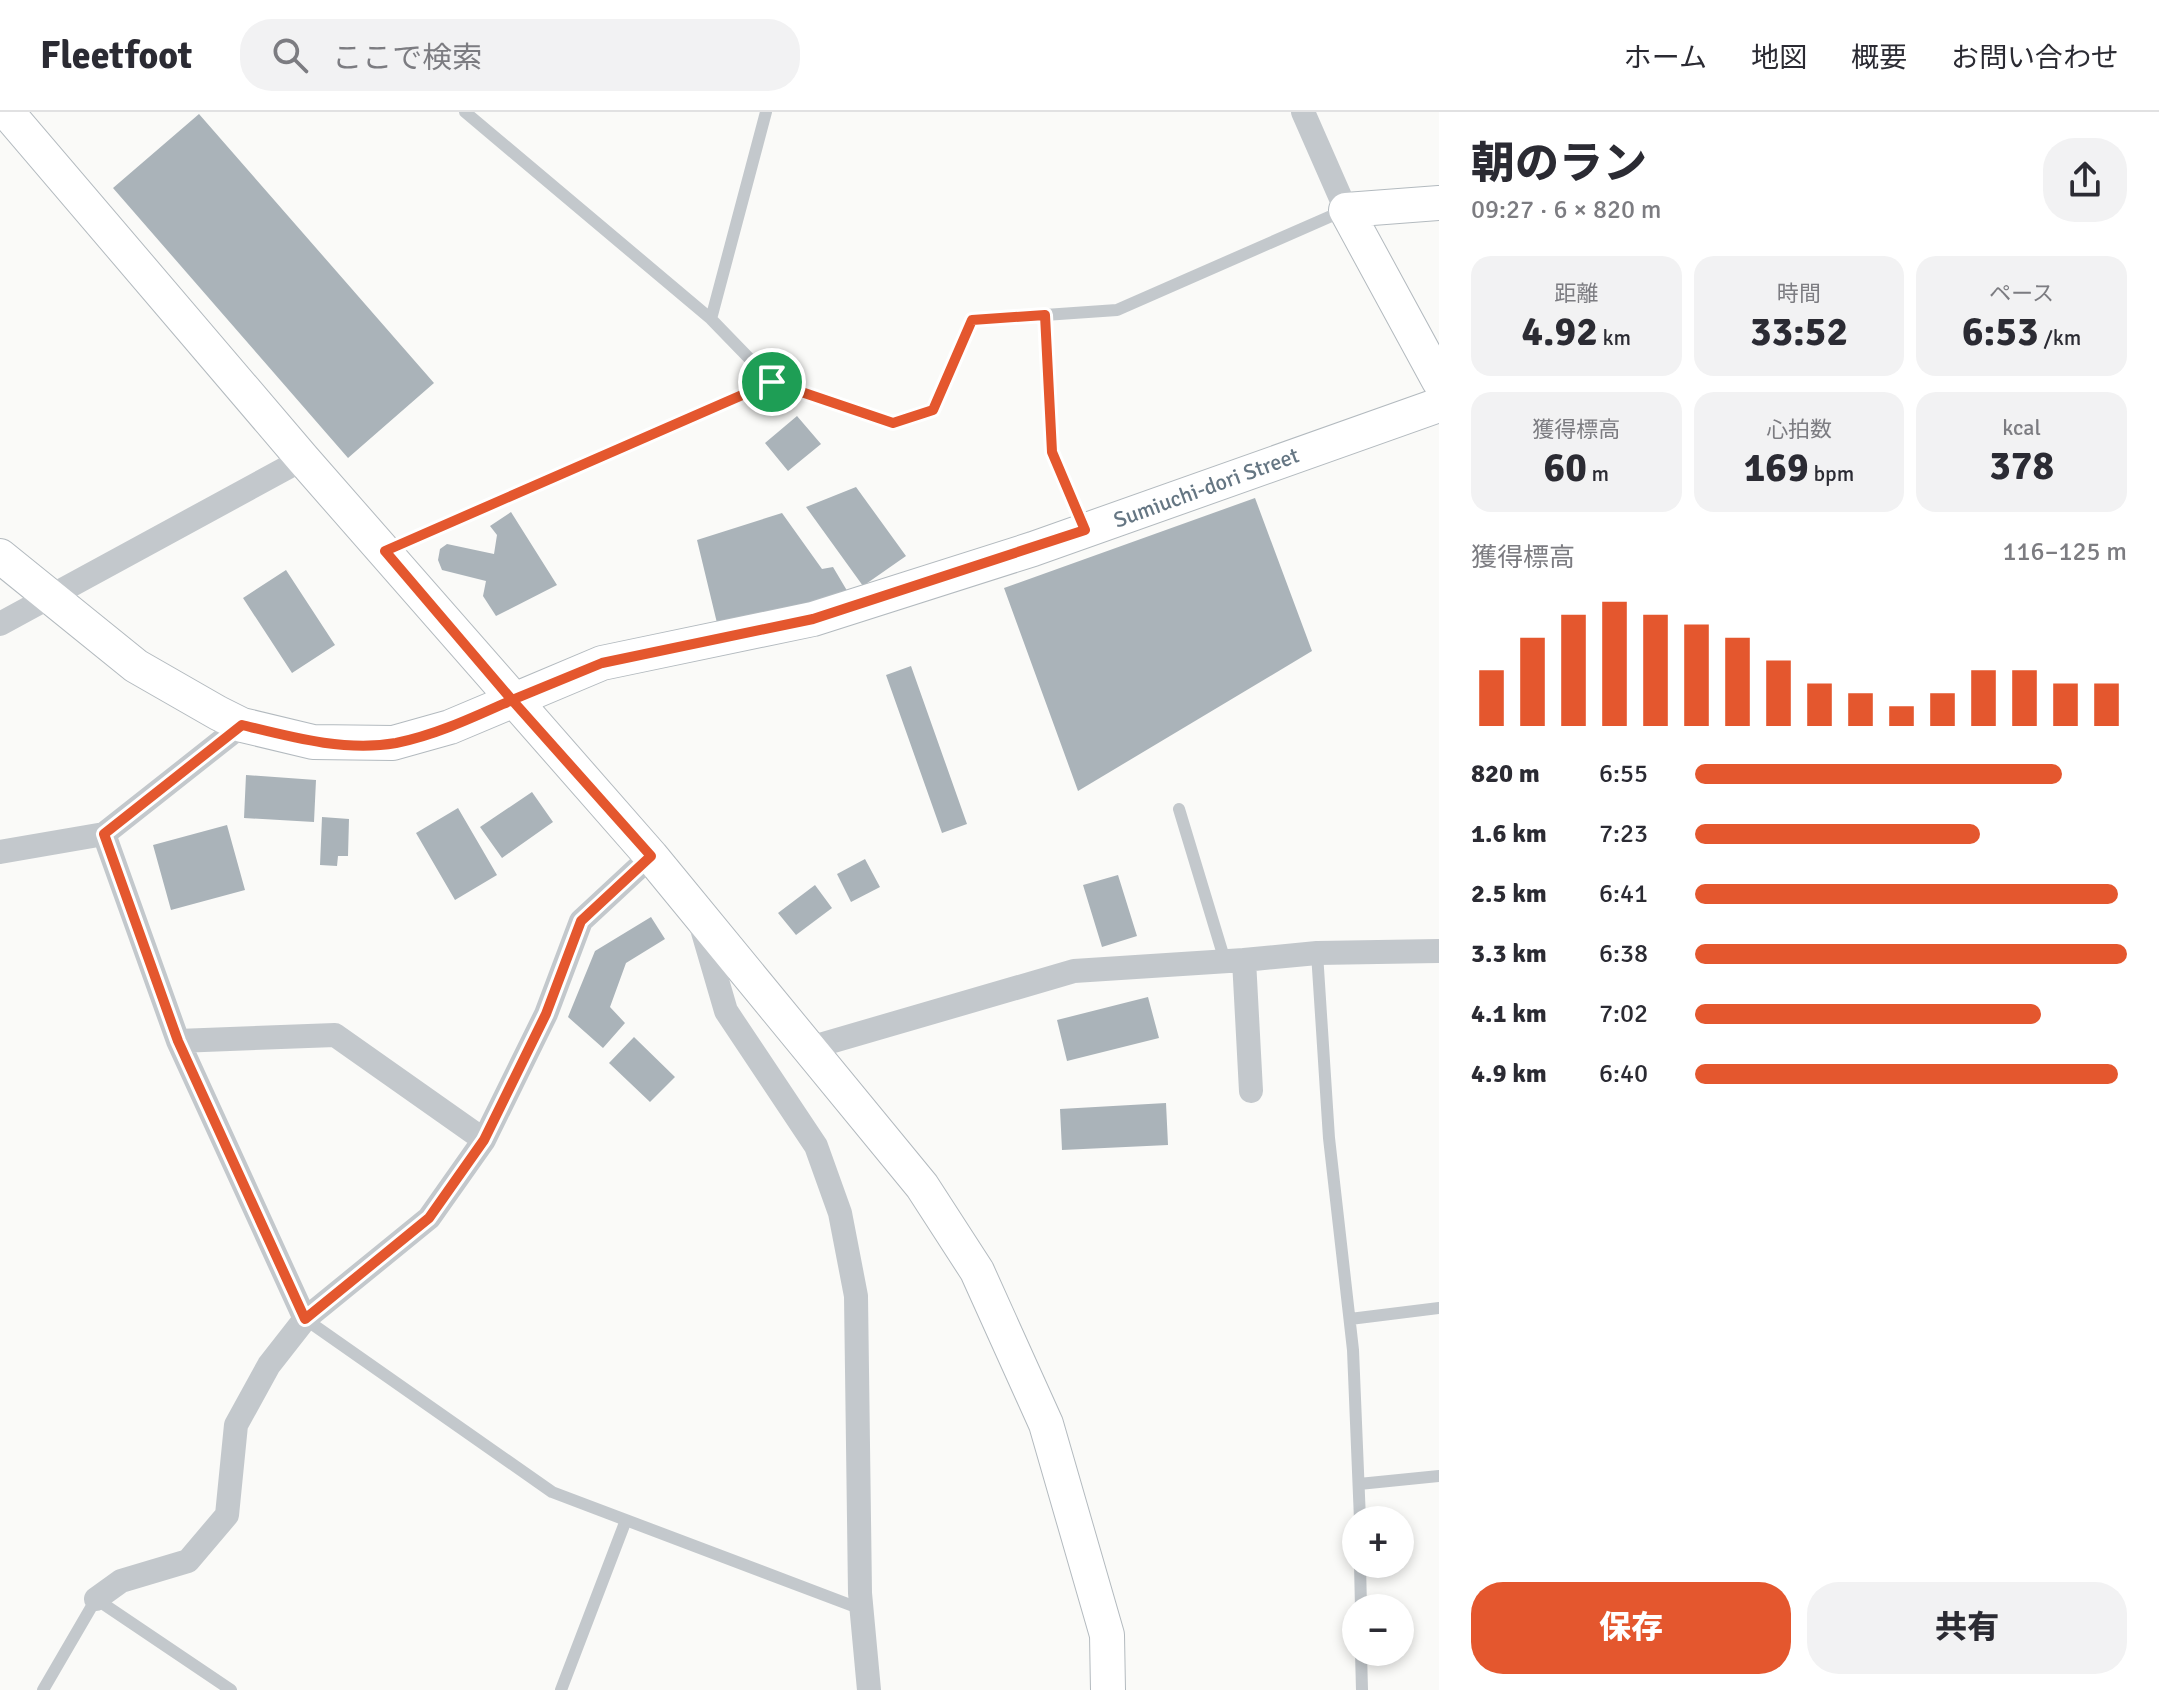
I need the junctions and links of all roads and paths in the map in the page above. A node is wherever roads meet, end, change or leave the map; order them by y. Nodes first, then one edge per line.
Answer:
1 (7, 112) edge
2 (465, 112) edge
3 (766, 112) edge
4 (1303, 112) edge
5 (1439, 203) edge
6 (1346, 210) junction
7 (1045, 315) junction
8 (711, 319) junction
9 (1439, 381) edge
10 (772, 382) junction
11 (1439, 405) edge
12 (303, 459) junction
13 (1085, 530) junction
14 (385, 551) junction
15 (0, 556) edge
16 (50, 595) junction
17 (0, 624) edge
18 (512, 700) junction
19 (242, 725) junction
20 (1179, 809) dead end
21 (104, 834) junction
22 (0, 852) edge
23 (651, 856) junction
24 (697, 912) junction
25 (1439, 951) edge
26 (1317, 953) junction
27 (1235, 961) junction
28 (178, 1041) junction
29 (806, 1049) junction
30 (1251, 1091) dead end
31 (484, 1140) junction
32 (1439, 1308) edge
33 (305, 1319) junction
34 (1350, 1319) junction
35 (1439, 1476) edge
36 (1359, 1484) junction
37 (1360, 1506) edge
38 (626, 1520) junction
39 (96, 1599) junction
40 (861, 1609) junction
41 (1361, 1666) edge
42 (43, 1690) edge
43 (231, 1690) edge
44 (561, 1690) edge
45 (869, 1690) edge
46 (1108, 1690) edge
47 (1362, 1690) edge

1 - 12 street
2 - 8 lane
3 - 8 lane
4 - 6 street
5 - 6 street
6 - 7 lane
6 - 9 street
7 - 10 lane
7 - 13 lane
8 - 10 lane
10 - 14 lane
11 - 13 street, Sumiuchi-dori Street
12 - 14 street
12 - 16 street
13 - 18 street, Sumiuchi-dori Street
14 - 18 street
15 - 16 street, Sumiuchi-dori Street
16 - 17 street
16 - 19 street, Sumiuchi-dori Street
18 - 19 street, Sumiuchi-dori Street
18 - 23 street
19 - 21 street
20 - 27 lane
21 - 22 street
21 - 28 street
23 - 24 street
23 - 31 street
24 - 29 street
24 - 40 street
25 - 26 street
26 - 27 street
26 - 34 lane
27 - 29 street
27 - 30 street
28 - 31 street
28 - 33 street
29 - 46 street
31 - 33 street
32 - 34 lane
33 - 38 lane
33 - 39 street
34 - 36 lane
35 - 36 lane
36 - 37 lane
38 - 40 lane
38 - 44 lane
39 - 42 lane
39 - 43 lane
40 - 45 street
41 - 47 lane

